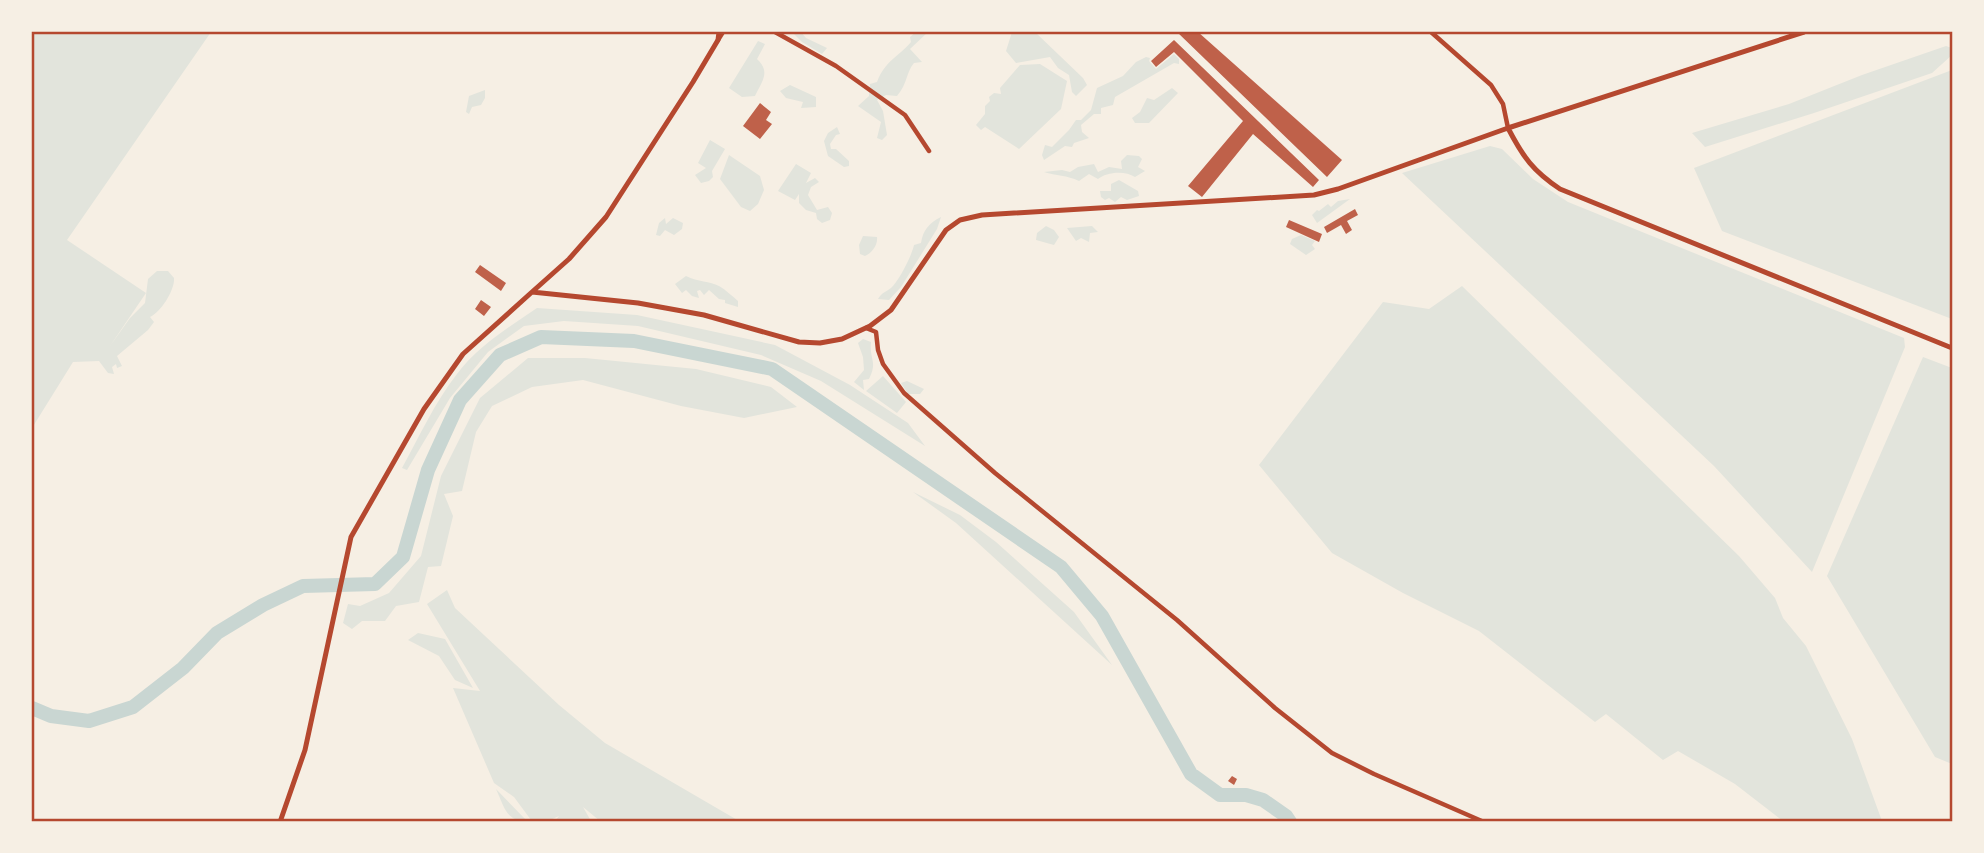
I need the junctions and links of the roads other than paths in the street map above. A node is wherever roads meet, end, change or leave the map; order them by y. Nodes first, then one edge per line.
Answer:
1 (721, 32) edge
2 (775, 32) edge
3 (1430, 32) edge
4 (1804, 32) edge
5 (1507, 128) junction
6 (929, 151) dead end
7 (531, 292) junction
8 (865, 328) junction
9 (1952, 348) edge
10 (280, 821) edge
11 (1485, 821) edge

1 - 7 street
2 - 6 street
3 - 5 street
4 - 5 street
5 - 8 street
5 - 9 street
7 - 8 street
7 - 10 street
8 - 11 street

